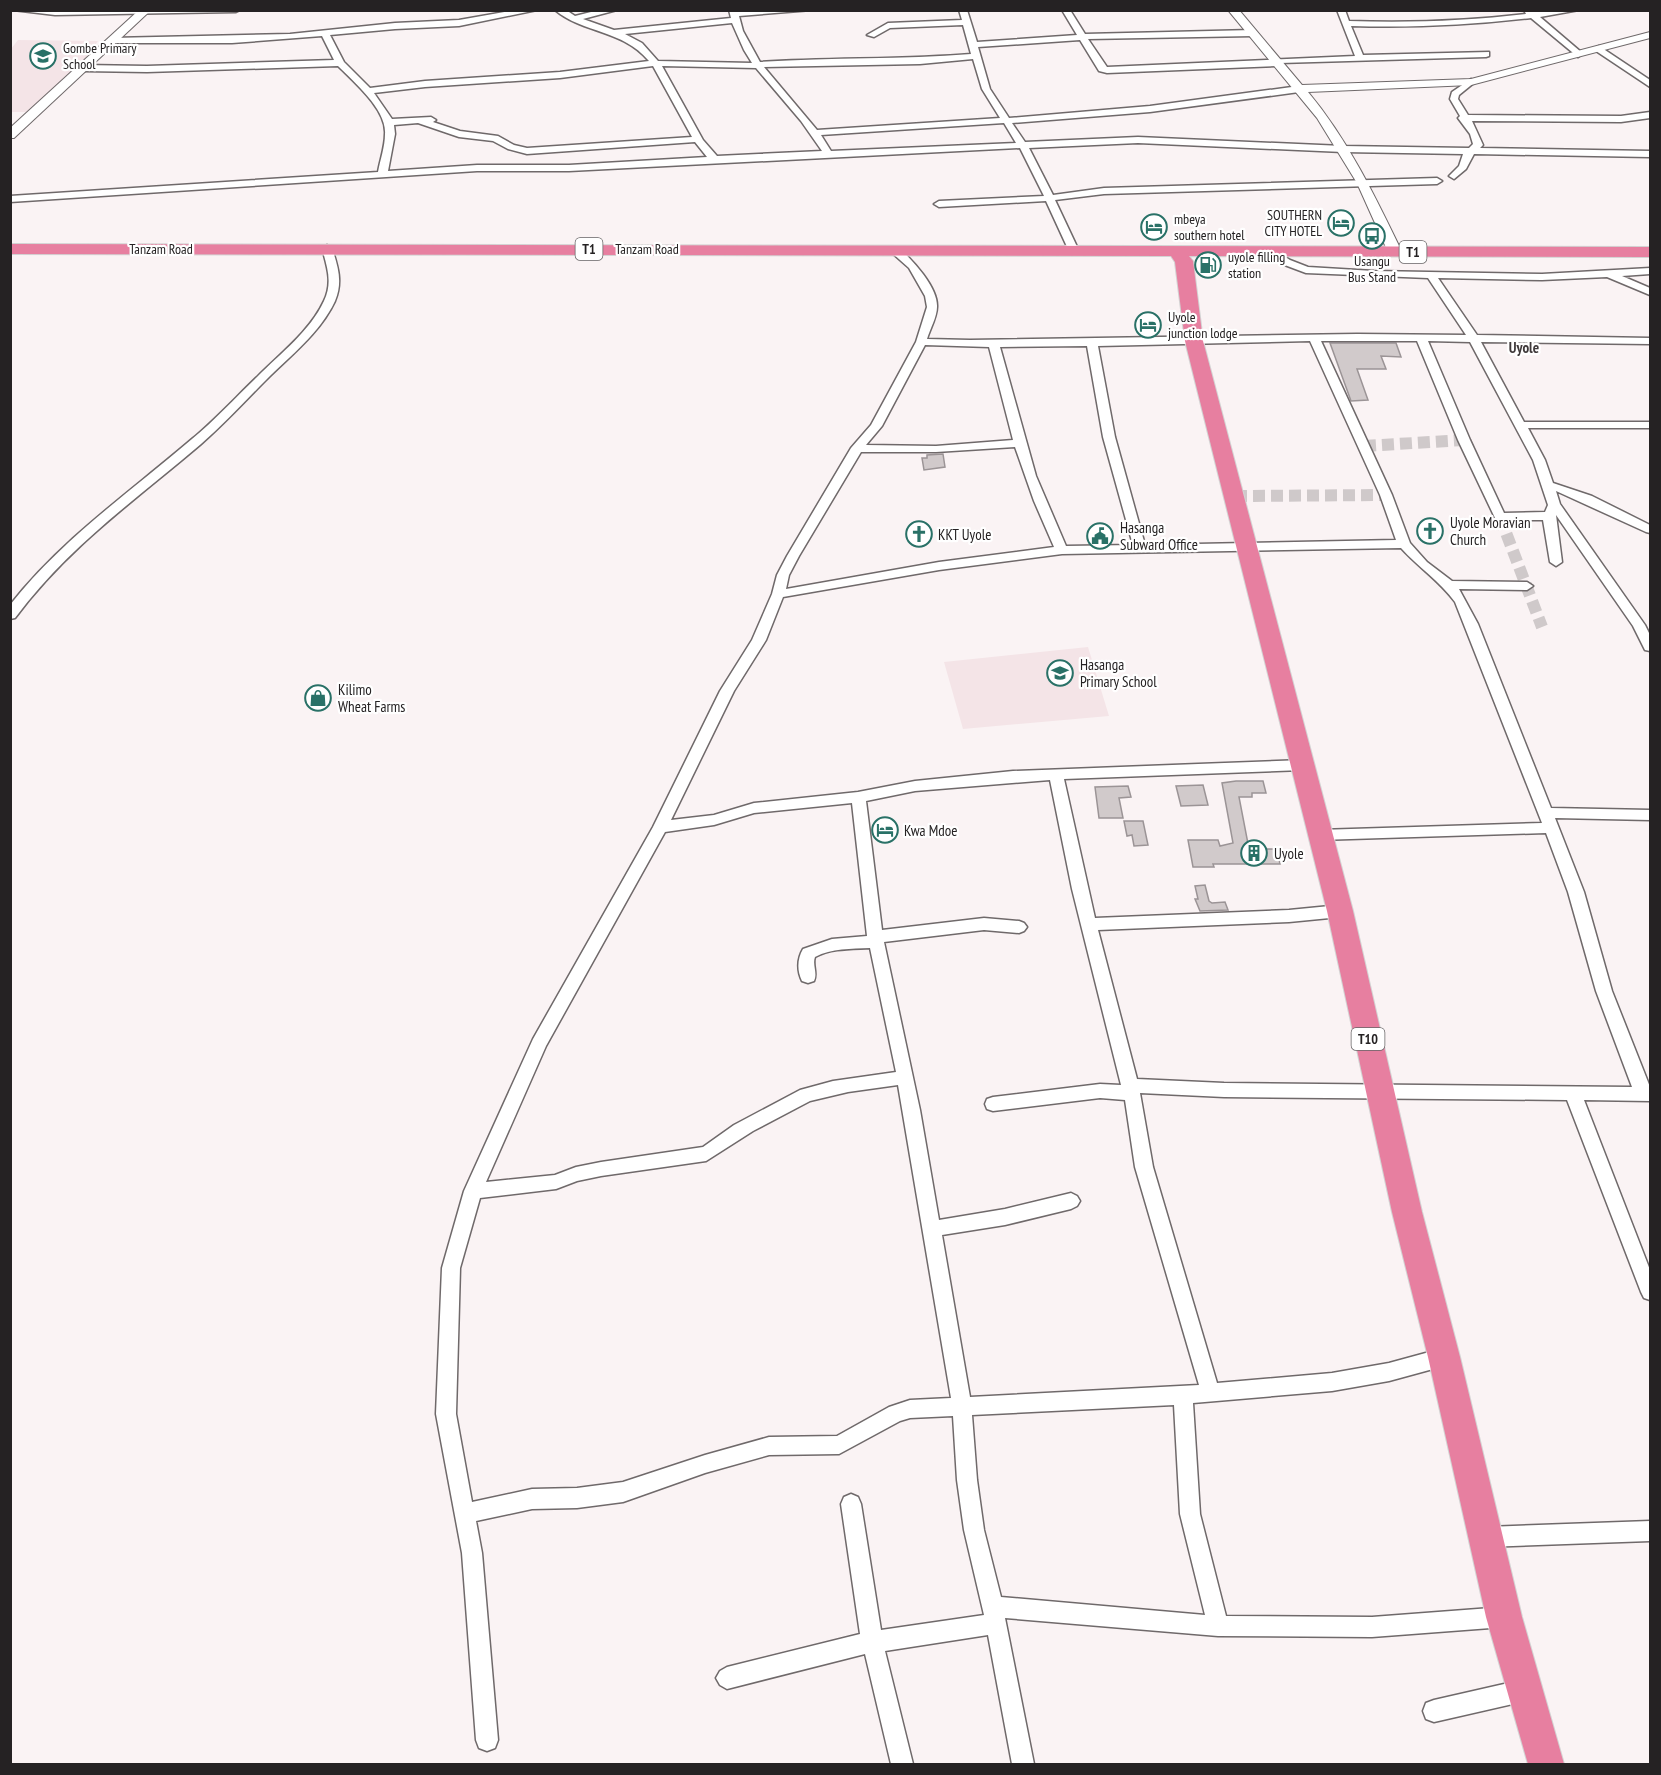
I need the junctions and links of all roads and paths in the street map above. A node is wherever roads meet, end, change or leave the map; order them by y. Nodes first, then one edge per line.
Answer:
1 (17, 10) edge
2 (236, 10) edge
3 (533, 10) edge
4 (559, 10) edge
5 (613, 10) edge
6 (808, 10) edge
7 (940, 10) edge
8 (963, 10) edge
9 (1066, 10) edge
10 (1233, 10) edge
11 (1341, 10) edge
12 (1575, 10) edge
13 (146, 11) edge
14 (794, 11) edge
15 (509, 12) edge
16 (1530, 12) edge
17 (733, 15) edge
18 (572, 19) junction
19 (955, 22) junction
20 (966, 22) junction
21 (1346, 23) junction
22 (611, 33) junction
23 (1252, 33) junction
24 (325, 34) junction
25 (1650, 34) edge
26 (872, 35) dead end
27 (1082, 37) junction
28 (115, 40) junction
29 (972, 45) junction
30 (1599, 49) junction
31 (1486, 54) dead end
32 (1578, 54) junction
33 (975, 56) junction
34 (1360, 58) junction
35 (1276, 62) junction
36 (340, 63) junction
37 (655, 63) junction
38 (759, 65) junction
39 (82, 68) junction
40 (1471, 82) junction
41 (1650, 84) edge
42 (1299, 89) junction
43 (368, 91) junction
44 (1650, 115) edge
45 (1463, 118) junction
46 (447, 119) dead end
47 (420, 121) junction
48 (389, 122) junction
49 (1008, 122) junction
50 (817, 133) junction
51 (10, 135) edge
52 (698, 139) junction
53 (1024, 147) junction
54 (1343, 149) junction
55 (1474, 150) junction
56 (1650, 154) edge
57 (829, 155) junction
58 (715, 159) junction
59 (382, 176) junction
60 (1454, 176) dead end
61 (1437, 181) dead end
62 (1363, 183) junction
63 (1049, 198) junction
64 (10, 199) edge
65 (939, 204) dead end
66 (327, 248) junction
67 (10, 249) edge
68 (895, 250) junction
69 (1074, 251) junction
70 (1110, 251) junction
71 (1172, 251) junction
72 (1232, 252) junction
73 (1273, 252) junction
74 (1355, 252) junction
75 (1395, 252) junction
76 (1650, 252) edge
77 (1650, 271) edge
78 (1179, 274) junction
79 (1374, 274) junction
80 (1431, 274) junction
81 (1608, 274) junction
82 (1650, 292) edge
83 (1314, 338) junction
84 (1421, 338) junction
85 (1472, 339) junction
86 (1194, 341) junction
87 (1650, 341) edge
88 (921, 342) junction
89 (1092, 343) junction
90 (994, 345) junction
91 (1520, 425) junction
92 (1650, 425) edge
93 (1021, 444) junction
94 (857, 448) junction
95 (1548, 485) junction
96 (1552, 510) junction
97 (1650, 520) edge
98 (1635, 522) junction
99 (1650, 530) edge
100 (1404, 544) junction
101 (1246, 545) junction
102 (1140, 548) junction
103 (1062, 550) junction
104 (1556, 562) dead end
105 (1449, 585) junction
106 (1527, 586) dead end
107 (778, 594) junction
108 (10, 615) edge
109 (1650, 647) edge
110 (1303, 765) junction
111 (1056, 776) junction
112 (858, 797) junction
113 (1546, 813) junction
114 (1650, 815) edge
115 (660, 827) junction
116 (1551, 828) junction
117 (1319, 835) junction
118 (1340, 911) junction
119 (1089, 924) junction
120 (1019, 927) dead end
121 (876, 940) junction
122 (808, 977) dead end
123 (905, 1077) junction
124 (1131, 1090) junction
125 (1379, 1090) junction
126 (1573, 1094) junction
127 (1647, 1094) edge
128 (993, 1104) dead end
129 (473, 1191) junction
130 (1071, 1202) dead end
131 (931, 1229) junction
132 (1650, 1292) edge
133 (1444, 1357) junction
134 (1210, 1391) junction
135 (1183, 1396) junction
136 (962, 1408) junction
137 (851, 1504) dead end
138 (466, 1513) junction
139 (1650, 1531) edge
140 (1486, 1537) junction
141 (994, 1615) junction
142 (1504, 1617) junction
143 (1218, 1626) junction
144 (872, 1642) junction
145 (728, 1678) dead end
146 (1526, 1690) junction
147 (1434, 1711) dead end
148 (487, 1740) dead end
149 (902, 1764) edge
150 (1023, 1764) edge
151 (1546, 1764) edge

1 - 13 street
2 - 13 street
3 - 15 street
4 - 18 street
5 - 18 street
6 - 14 street
7 - 19 street
8 - 20 street
9 - 27 street
10 - 23 street
11 - 21 street
12 - 16 street
13 - 28 street
14 - 17 street
15 - 24 street
16 - 21 street
16 - 32 street
17 - 22 street
17 - 38 street
18 - 22 street
19 - 20 street
19 - 26 street
20 - 29 street
21 - 34 street
22 - 37 street
23 - 27 street
23 - 35 street
24 - 28 street
24 - 36 street
25 - 30 street
27 - 29 street
27 - 35 street
28 - 39 street
29 - 33 street
30 - 32 street
30 - 41 street
31 - 34 street
32 - 40 street
33 - 38 street
33 - 49 street
34 - 35 street
35 - 42 street
36 - 39 street
36 - 43 street
37 - 38 street
37 - 43 street
37 - 52 street
38 - 50 street
39 - 51 street
40 - 42 street
40 - 45 street
42 - 49 street
42 - 54 street
43 - 48 street
44 - 45 street
45 - 55 street
46 - 47 street
47 - 48 street
47 - 52 street
48 - 59 street
49 - 50 street
49 - 53 street
50 - 57 street
52 - 58 street
53 - 54 street
53 - 57 street
53 - 63 street
54 - 55 street
54 - 62 street
55 - 56 street
55 - 60 street
57 - 58 street
58 - 59 street
59 - 64 street
61 - 62 street
62 - 63 street
62 - 75 street
63 - 65 street
63 - 69 street
66 - 67 highway, Tanzam Road / T1
66 - 68 highway, Tanzam Road / T1
66 - 108 street
68 - 69 highway, Tanzam Road / T1
68 - 88 street
69 - 70 highway, Tanzam Road / T1
70 - 71 highway, Tanzam Road / T1
70 - 78 highway
71 - 72 highway, T1
71 - 78 highway, T10
72 - 73 highway, T1
72 - 78 highway
73 - 74 highway, T1
73 - 79 street
74 - 75 highway, T1
74 - 79 street
75 - 76 highway, T1
77 - 81 street
78 - 86 highway, T10
79 - 80 street
80 - 81 street
80 - 85 street
81 - 82 street
83 - 84 street
83 - 86 street
83 - 100 street
84 - 85 street
84 - 96 street
85 - 87 street
85 - 91 street
86 - 89 street
86 - 101 highway, T10
88 - 90 street
88 - 94 street
89 - 90 street
89 - 102 street
90 - 93 street
91 - 92 street
91 - 95 street
93 - 94 street
93 - 103 street
94 - 107 street
95 - 96 street
95 - 98 street
96 - 104 street
96 - 109 street
97 - 98 street
98 - 99 street
100 - 101 street
100 - 105 street
101 - 102 street
101 - 110 highway, T10
102 - 103 street
103 - 107 street
105 - 106 street
105 - 113 street
107 - 115 street
110 - 111 street
110 - 117 highway, T10
111 - 112 street
111 - 119 street
112 - 115 street
112 - 121 street
113 - 114 street
113 - 116 street
115 - 129 street
116 - 117 street
116 - 127 street
117 - 118 highway, T10
118 - 119 street
118 - 125 highway, T10
119 - 124 street
120 - 121 street
121 - 122 street
121 - 123 street
123 - 129 street
123 - 131 street
124 - 125 street
124 - 128 street
124 - 134 street
125 - 126 street
125 - 133 highway, T10
126 - 127 street
126 - 132 street
129 - 138 street
130 - 131 street
131 - 136 street
133 - 134 street
133 - 140 highway, T10
134 - 135 street
135 - 136 street
135 - 143 street
136 - 138 street
136 - 141 street
137 - 144 street
138 - 148 street
139 - 140 street
140 - 142 highway, T10
141 - 143 street
141 - 144 street
141 - 150 street
142 - 143 street
142 - 146 highway, T10
144 - 145 street
144 - 149 street
146 - 147 street
146 - 151 highway, T10

